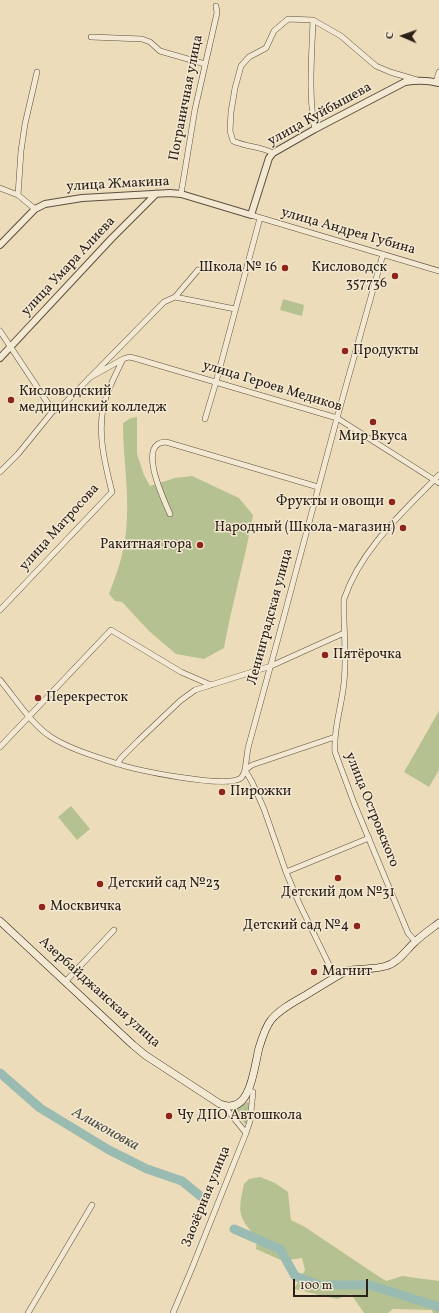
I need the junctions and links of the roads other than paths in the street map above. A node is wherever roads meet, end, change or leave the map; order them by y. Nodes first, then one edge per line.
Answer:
1 (216, 6) dead end
2 (313, 20) junction
3 (91, 37) dead end
4 (205, 64) junction
5 (38, 72) dead end
6 (439, 72) edge
7 (417, 80) junction
8 (438, 82) edge
9 (315, 129) junction
10 (273, 153) junction
11 (0, 188) edge
12 (156, 194) junction
13 (180, 194) junction
14 (18, 195) junction
15 (35, 209) junction
16 (251, 215) junction
17 (260, 218) junction
18 (0, 245) edge
19 (383, 254) junction
20 (198, 270) dead end
21 (439, 271) edge
22 (175, 297) junction
23 (235, 309) junction
24 (0, 331) edge
25 (11, 347) junction
26 (0, 358) edge
27 (123, 359) junction
28 (89, 378) junction
29 (216, 382) junction
30 (53, 411) junction
31 (337, 418) junction
32 (205, 419) dead end
33 (0, 472) edge
34 (439, 475) edge
35 (437, 482) edge
36 (318, 487) junction
37 (170, 514) dead end
38 (0, 610) edge
39 (344, 633) junction
40 (271, 666) junction
41 (0, 680) edge
42 (211, 685) junction
43 (30, 717) junction
44 (335, 737) junction
45 (0, 747) edge
46 (117, 764) junction
47 (245, 770) junction
48 (369, 838) junction
49 (286, 872) junction
50 (0, 921) edge
51 (439, 922) edge
52 (114, 930) dead end
53 (415, 942) junction
54 (336, 977) junction
55 (65, 982) junction
56 (248, 1090) junction
57 (224, 1106) junction
58 (246, 1133) junction
59 (92, 1204) dead end
60 (28, 1313) edge
61 (173, 1313) edge

1 - 4 street, Пограничная улица
2 - 7 street, улица Куйбышева
2 - 9 street
2 - 10 street, улица Куйбышева
3 - 4 street
4 - 13 street, Пограничная улица
5 - 14 street
6 - 8 street
7 - 8 street, улица Куйбышева
7 - 9 street, улица Куйбышева
9 - 10 street, улица Куйбышева
10 - 16 street, улица Куйбышева
11 - 14 street
12 - 13 street, улица Жмакина
12 - 15 street, улица Жмакина
12 - 25 street, улица Умара Алиева
13 - 16 street, улица Жмакина
14 - 15 street
15 - 18 street, улица Жмакина
16 - 17 street, улица Андрея Губина
17 - 19 street, улица Андрея Губина
17 - 23 street
19 - 21 street, улица Андрея Губина
19 - 31 street, Ленинградская улица
20 - 22 street
22 - 23 street
22 - 28 street
23 - 29 street
24 - 25 street
25 - 26 street, улица Умара Алиева
25 - 30 street
27 - 28 street
27 - 29 street, улица Героев Медиков
27 - 38 street, улица Матросова
28 - 30 street
29 - 31 street, улица Героев Медиков
29 - 32 street
30 - 33 street
31 - 35 street, улица Героев Медиков
31 - 36 street, Ленинградская улица
34 - 35 street, улица Островского
35 - 39 street, улица Островского
36 - 37 street
36 - 40 street, Ленинградская улица
39 - 40 street
39 - 44 street, улица Островского
40 - 42 street
40 - 47 street, Ленинградская улица
41 - 43 street
42 - 43 street
42 - 46 street
43 - 45 street
43 - 46 street
44 - 47 street
44 - 48 street, улица Островского
46 - 47 street
47 - 49 street
48 - 49 street
48 - 53 street, улица Островского
49 - 54 street
50 - 55 main road, Азербайджанская улица
51 - 53 main road
52 - 55 street
53 - 54 main road
54 - 56 main road
55 - 57 main road, Азербайджанская улица
56 - 57 main road
56 - 58 street, Заозёрная улица
57 - 58 street
58 - 61 street, Заозёрная улица
59 - 60 street

